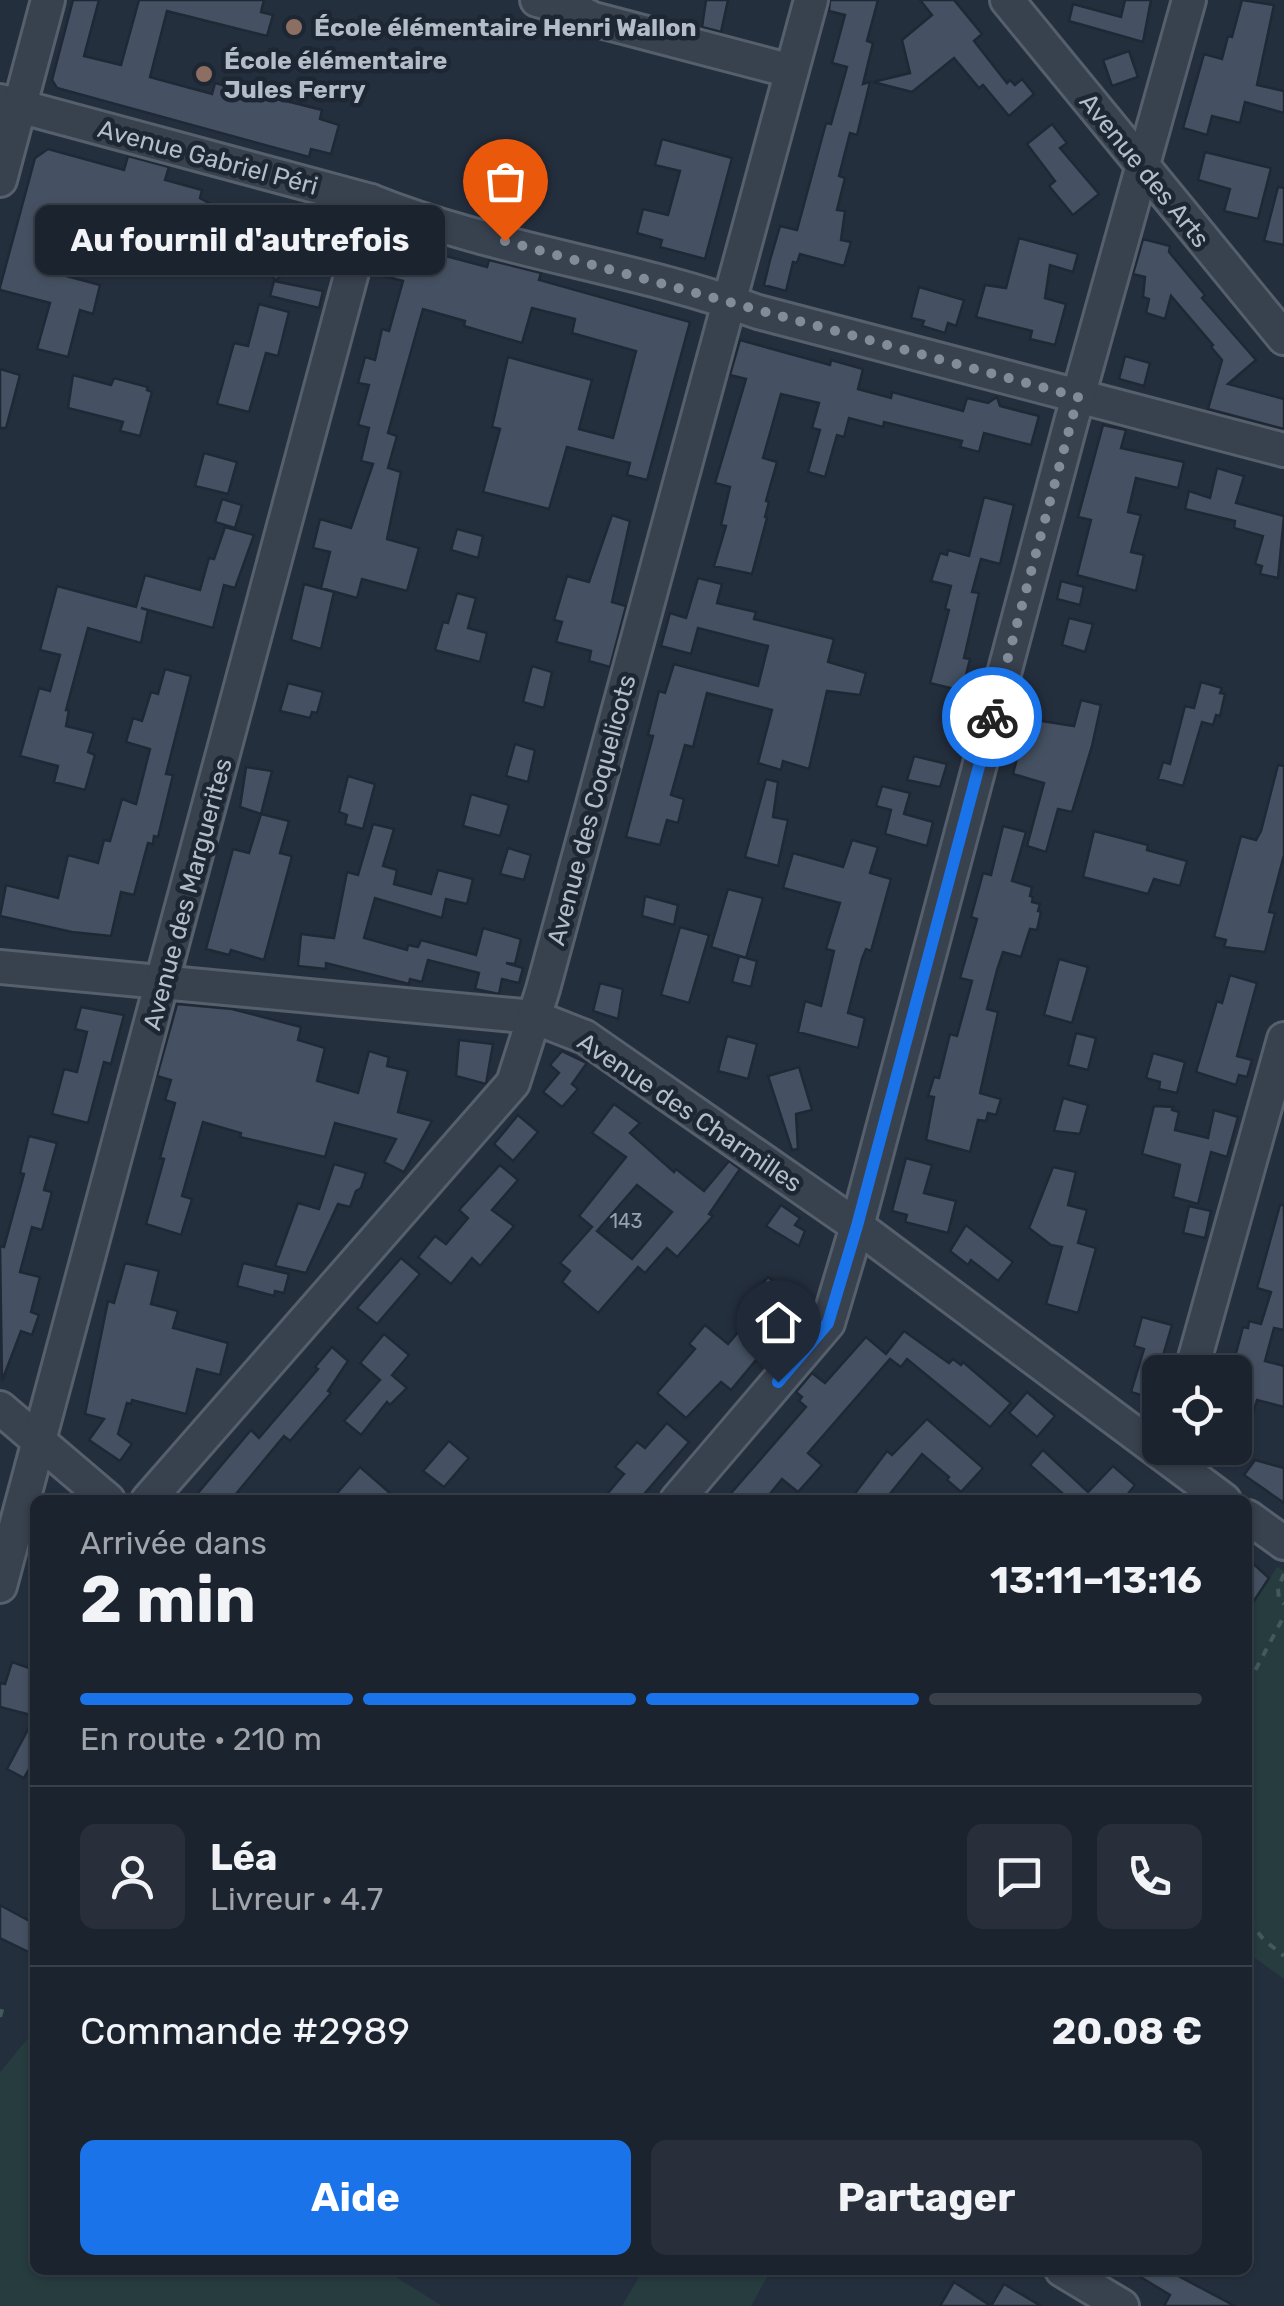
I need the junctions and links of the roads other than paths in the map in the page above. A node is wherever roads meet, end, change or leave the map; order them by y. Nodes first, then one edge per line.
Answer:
1 (48, 0) edge
2 (537, 0) edge
3 (811, 0) edge
4 (1007, 0) edge
5 (1189, 0) edge
6 (791, 71) junction
7 (10, 104) edge
8 (1144, 169) junction
9 (0, 180) edge
10 (372, 201) junction
11 (727, 301) junction
12 (1284, 338) edge
13 (1078, 397) junction
14 (1284, 450) edge
15 (0, 967) edge
16 (164, 980) junction
17 (534, 1016) junction
18 (1284, 1039) edge
19 (857, 1226) junction
20 (1196, 1355) edge
21 (0, 1408) edge
22 (38, 1441) junction
23 (1174, 1471) edge
24 (102, 1495) edge
25 (152, 1495) edge
26 (682, 1495) edge
27 (1215, 1495) edge
28 (1252, 1519) edge
29 (1284, 1542) edge
30 (0, 1586) edge
31 (1070, 2275) edge
32 (1122, 2306) edge

1 - 7 street
2 - 6 street
3 - 6 street, Avenue des Coquelicots
4 - 8 street, Avenue des Arts
5 - 8 street
6 - 11 street, Avenue des Coquelicots
7 - 9 street
7 - 10 street, Avenue Gabriel Péri
8 - 12 street, Avenue des Arts
8 - 13 street
10 - 11 street, Avenue Gabriel Péri
10 - 16 street, Avenue des Marguerites
11 - 13 street, Avenue Gabriel Péri
11 - 17 street, Avenue des Coquelicots
13 - 14 street, Avenue Gabriel Péri
13 - 19 street
15 - 16 street, Avenue des Charmilles
16 - 17 street, Avenue des Charmilles
16 - 22 street, Avenue des Marguerites
17 - 19 street, Avenue des Charmilles
17 - 25 street, Avenue des Coquelicots
18 - 20 street
19 - 23 street, Avenue des Charmilles
19 - 26 street
21 - 22 street
22 - 24 street
22 - 30 street, Avenue des Marguerites
23 - 27 street, Avenue des Charmilles
28 - 29 street
31 - 32 street

